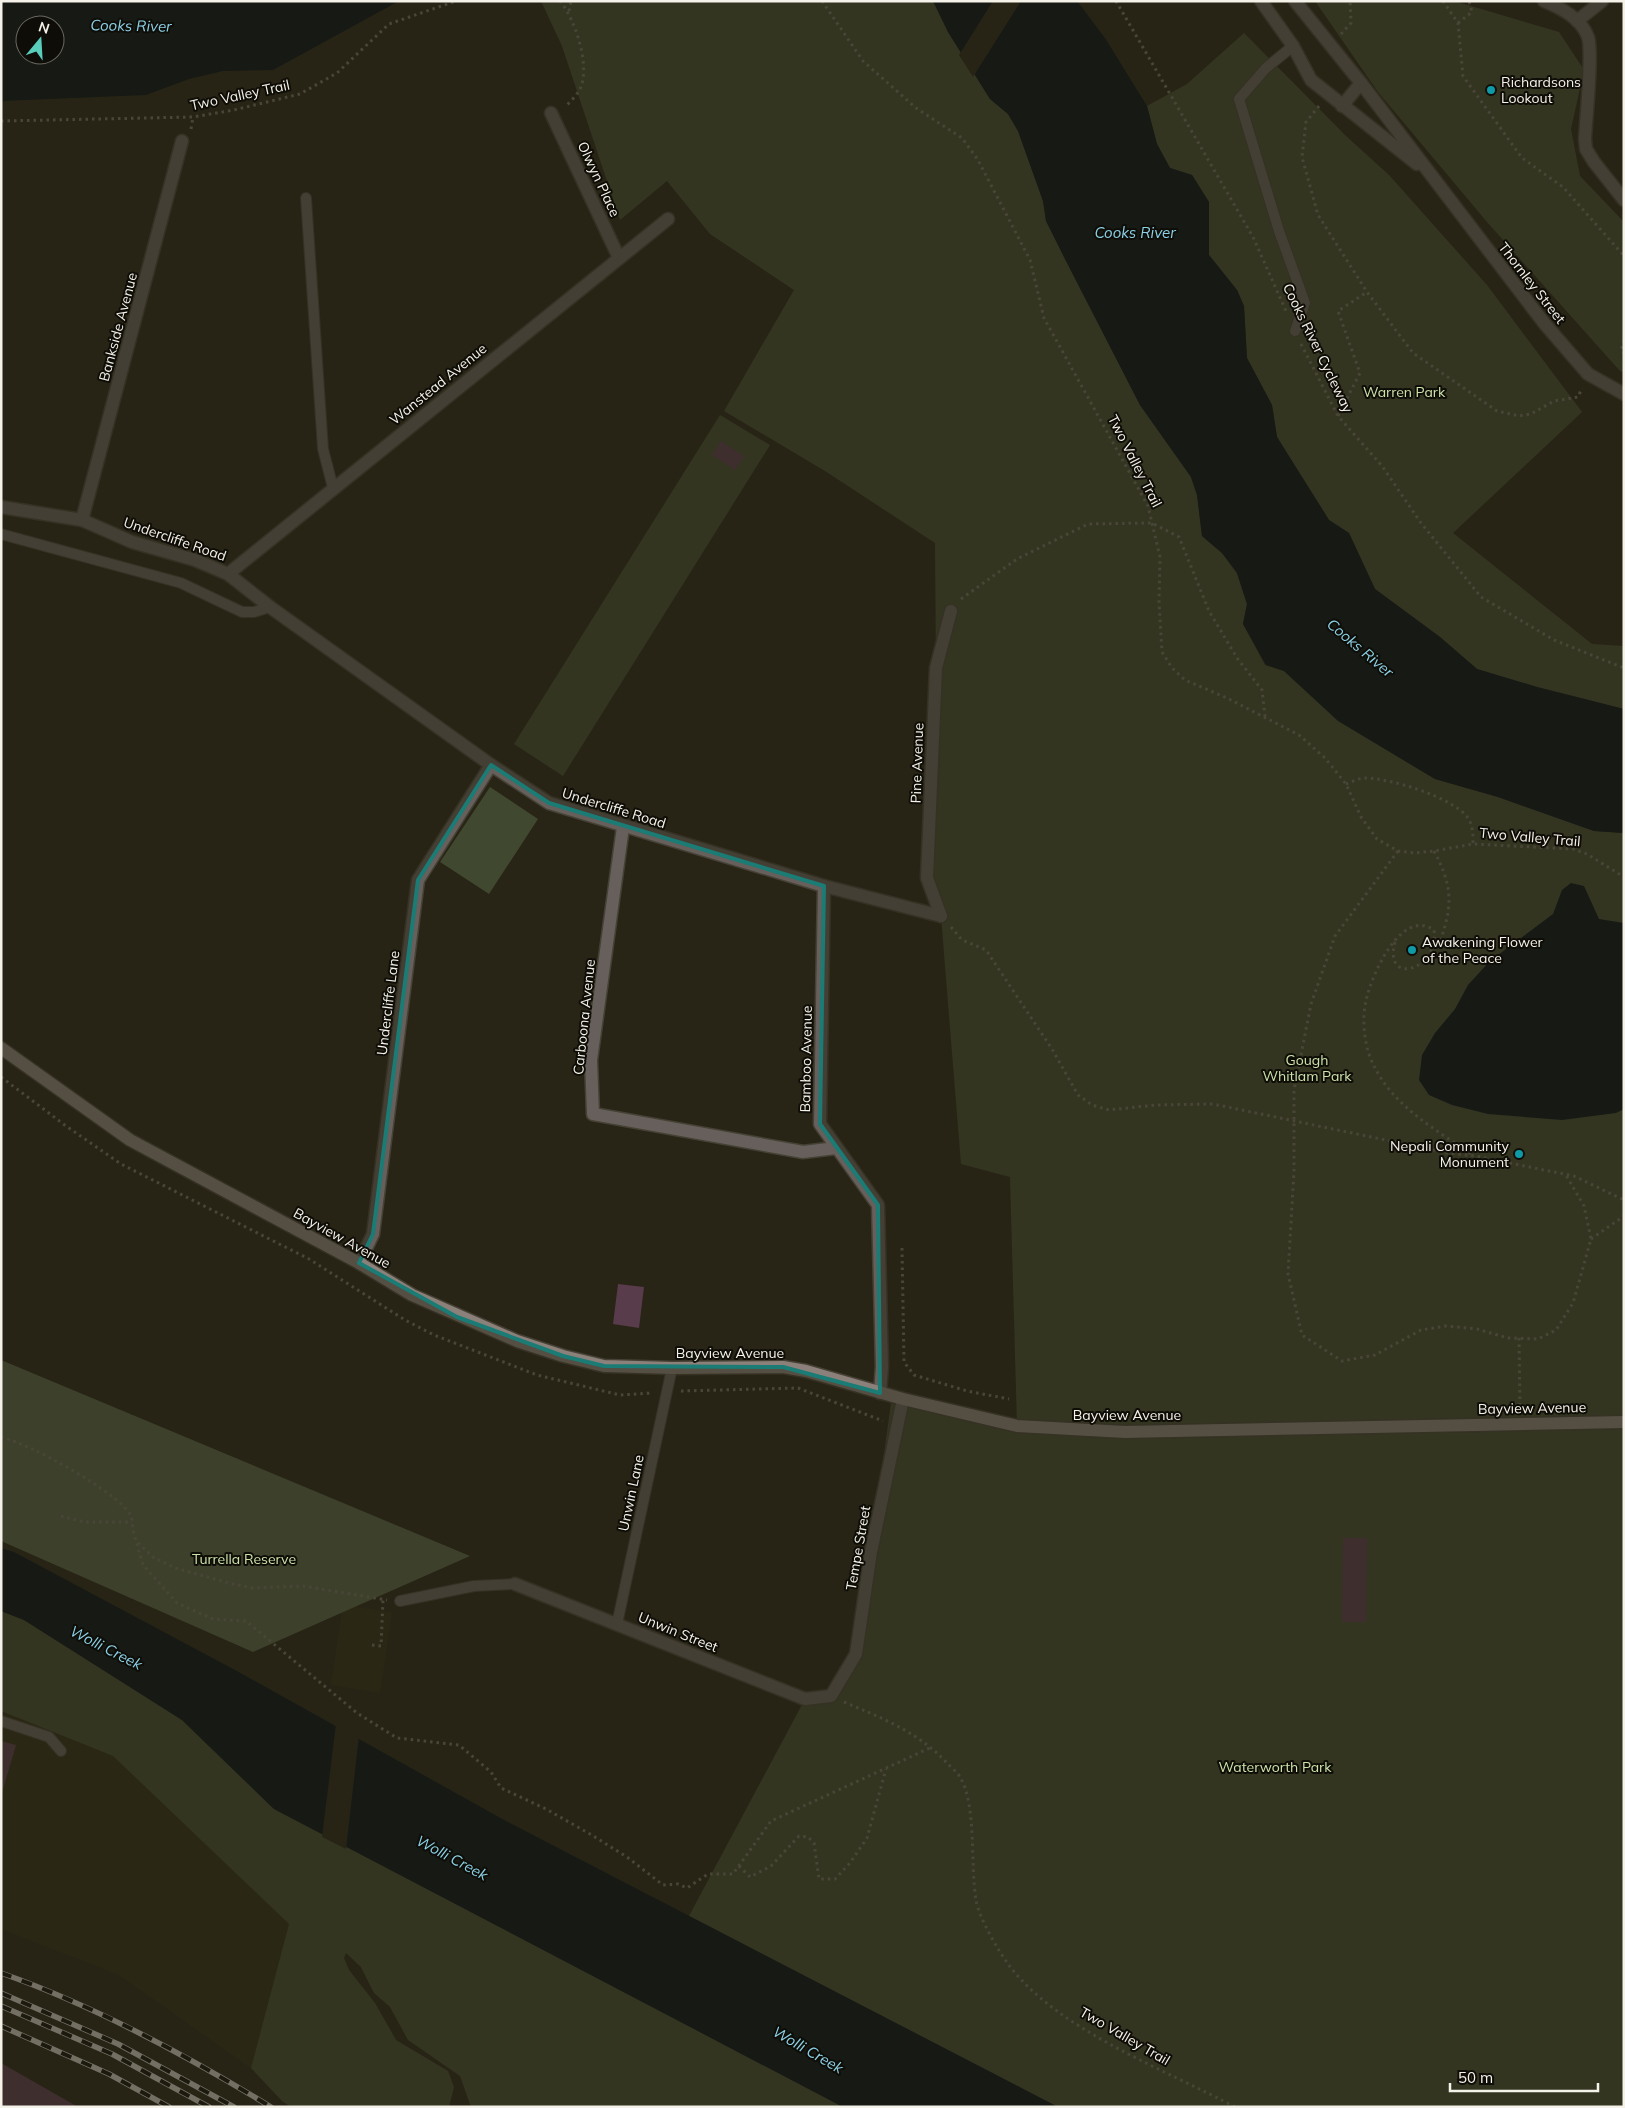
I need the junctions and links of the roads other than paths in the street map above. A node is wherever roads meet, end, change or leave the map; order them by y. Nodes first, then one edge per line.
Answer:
1 (1261, 1) edge
2 (1295, 1) edge
3 (1544, 1) edge
4 (1602, 1) edge
5 (1577, 21) junction
6 (1293, 46) junction
7 (1361, 83) junction
8 (1342, 106) junction
9 (551, 114) road end
10 (182, 141) dead end
11 (1430, 175) junction
12 (306, 198) dead end
13 (1624, 200) edge
14 (668, 219) dead end
15 (619, 258) junction
16 (1295, 332) road end
17 (1624, 394) edge
18 (334, 488) junction
19 (1, 507) edge
20 (82, 520) junction
21 (1, 534) edge
22 (228, 574) junction
23 (270, 607) junction
24 (951, 611) road end
25 (491, 765) junction
26 (623, 827) junction
27 (824, 886) junction
28 (940, 916) joint
29 (1, 1048) edge
30 (836, 1148) junction
31 (359, 1263) junction
32 (672, 1368) junction
33 (880, 1393) junction
34 (903, 1399) junction
35 (1624, 1422) edge
36 (515, 1584) joint
37 (400, 1601) road end
38 (617, 1624) junction
39 (832, 1696) joint
40 (1, 1721) edge
41 (61, 1752) dead end

1 - 6 street, Thornley Street
2 - 7 street, Thornley Street
3 - 5 street
4 - 5 street
5 - 13 street
6 - 8 street, Thornley Street
6 - 16 lane
7 - 8 street
7 - 11 street, Thornley Street
8 - 11 street, Thornley Street
9 - 15 street, Olwyn Place
10 - 20 street, Bankside Avenue
11 - 17 street, Thornley Street
12 - 18 lane
14 - 15 street, Wanstead Avenue
15 - 18 street, Wanstead Avenue
18 - 22 street, Wanstead Avenue
19 - 20 street, Undercliffe Road
20 - 22 street, Undercliffe Road
21 - 23 lane
22 - 23 street, Undercliffe Road
23 - 25 street, Undercliffe Road
24 - 28 street, Pine Avenue
25 - 26 street, Undercliffe Road
25 - 31 street, Undercliffe Lane
26 - 27 street, Undercliffe Road
26 - 30 street, Carboona Avenue
27 - 28 street, Undercliffe Road
27 - 30 street, Bamboo Avenue
29 - 31 main road, Bayview Avenue
30 - 33 street, Bamboo Avenue
31 - 32 main road, Bayview Avenue
32 - 33 main road, Bayview Avenue
32 - 38 lane, Unwin Lane
33 - 34 main road, Bayview Avenue
34 - 35 main road, Bayview Avenue
34 - 39 street, Tempe Street
36 - 37 lane
36 - 38 street, Unwin Street
38 - 39 street, Unwin Street
40 - 41 lane

